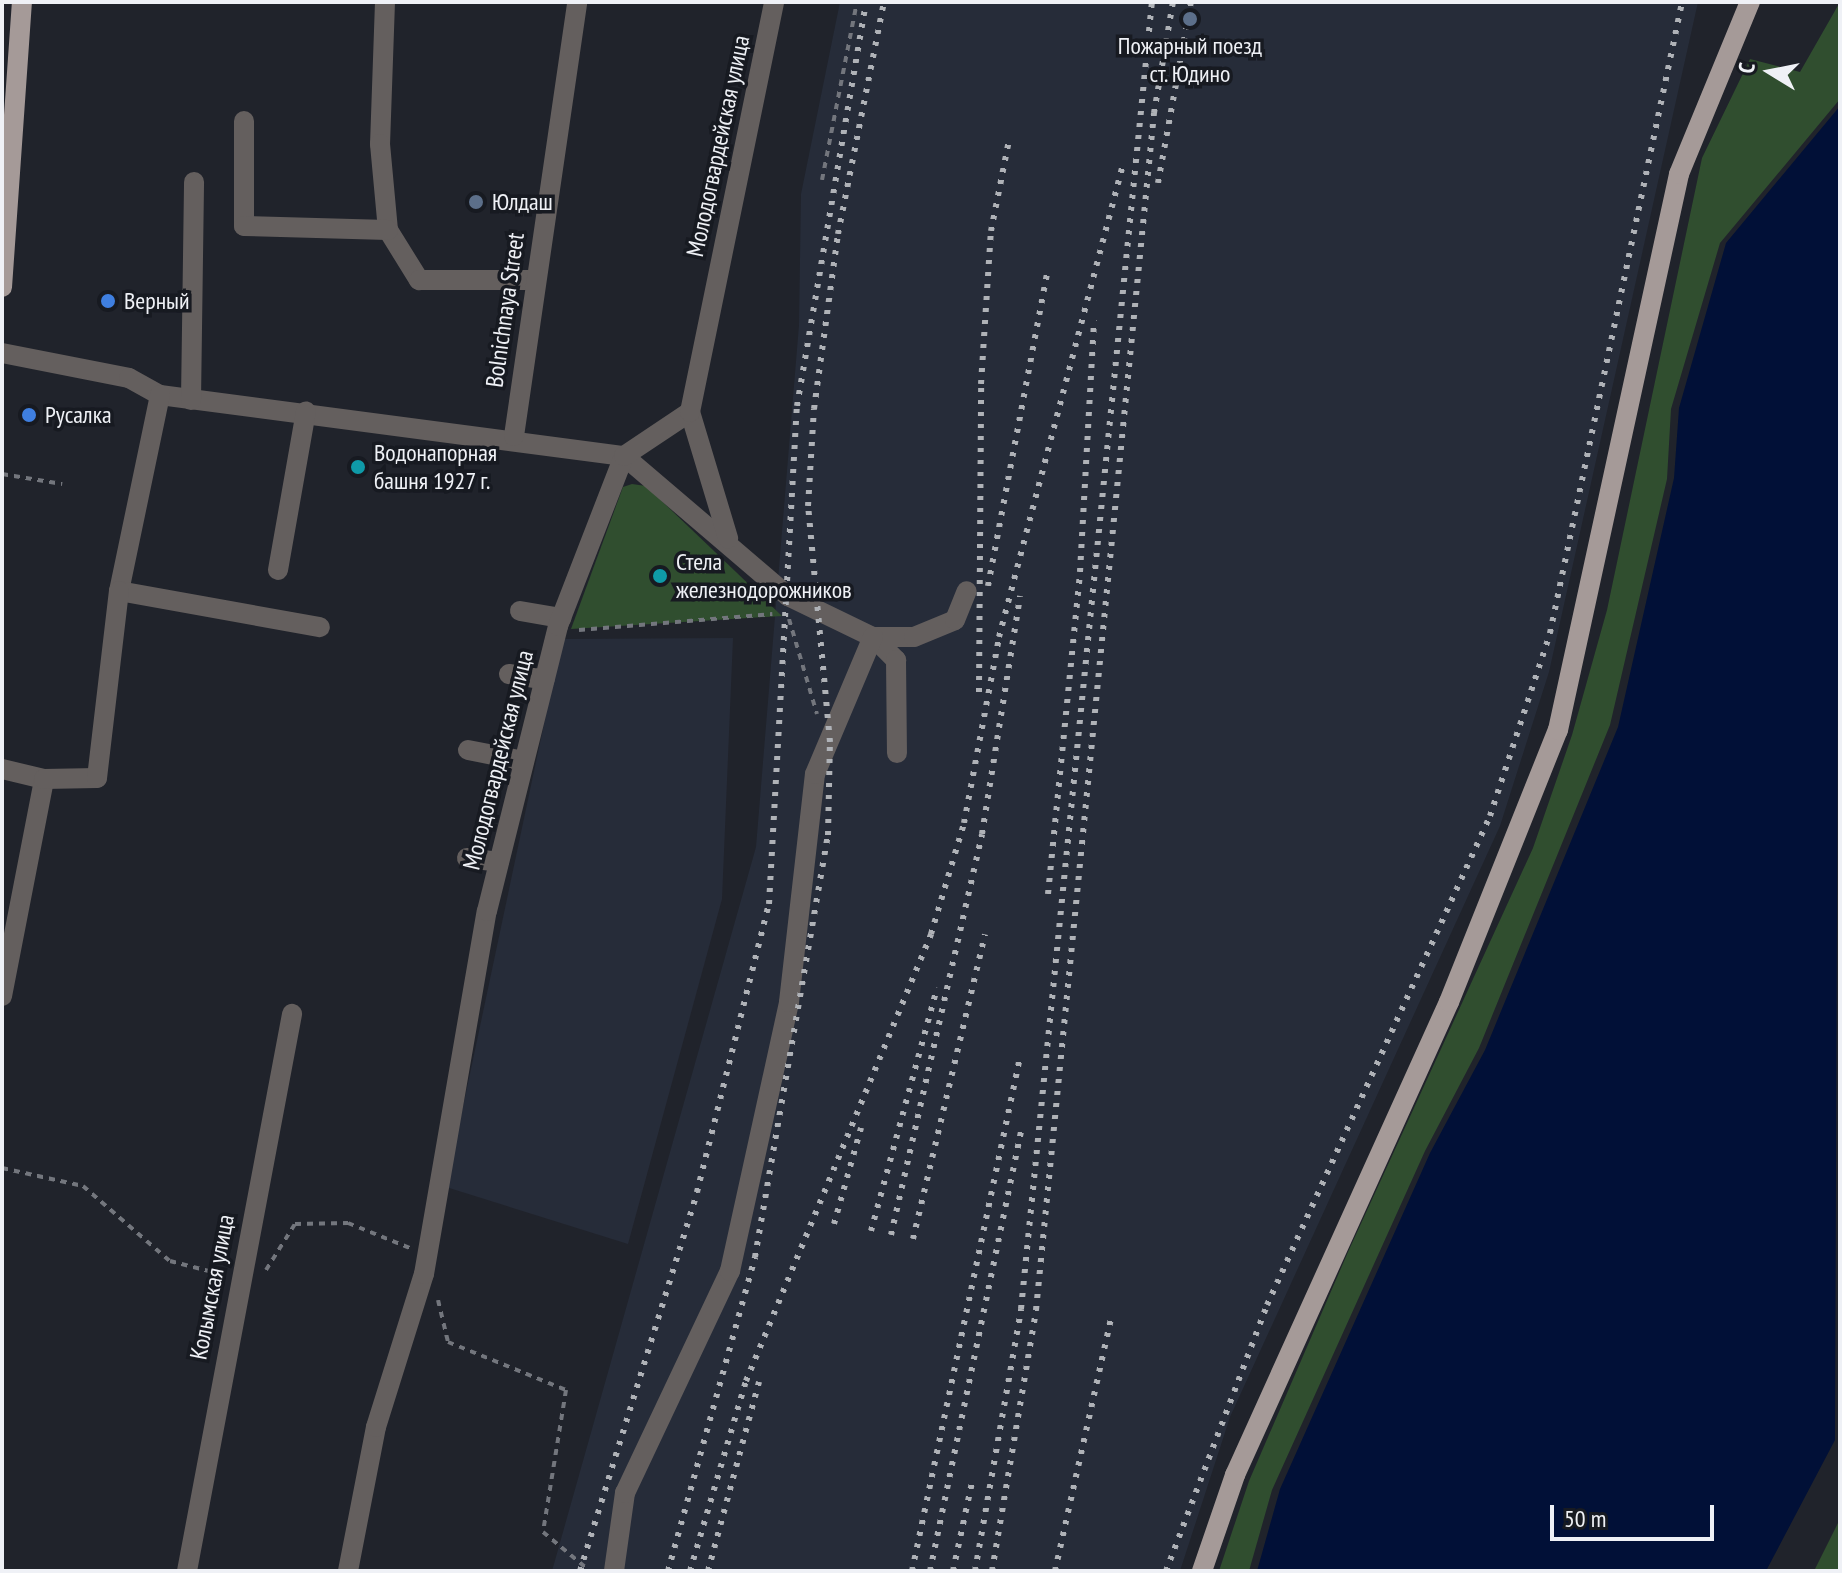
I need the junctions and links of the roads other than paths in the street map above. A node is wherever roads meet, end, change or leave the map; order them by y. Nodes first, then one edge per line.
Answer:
1 (22, 2) edge
2 (385, 2) edge
3 (577, 2) edge
4 (774, 2) edge
5 (1750, 2) edge
6 (244, 121) dead end
7 (8, 165) edge
8 (194, 182) dead end
9 (388, 230) junction
10 (536, 280) junction
11 (2, 287) edge
12 (2, 353) edge
13 (160, 395) junction
14 (191, 400) junction
15 (306, 411) junction
16 (690, 412) junction
17 (514, 436) junction
18 (624, 456) junction
19 (730, 542) junction
20 (278, 570) dead end
21 (119, 591) junction
22 (967, 591) dead end
23 (520, 611) dead end
24 (559, 625) junction
25 (320, 627) dead end
26 (873, 637) junction
27 (509, 674) dead end
28 (545, 680) junction
29 (468, 750) dead end
30 (897, 753) dead end
31 (524, 761) junction
32 (2, 769) edge
33 (44, 779) junction
34 (467, 858) dead end
35 (499, 862) junction
36 (2, 996) edge
37 (292, 1014) dead end
38 (187, 1571) edge
39 (348, 1571) edge
40 (614, 1571) edge
41 (1202, 1571) edge

1 - 7 main road
2 - 9 street
3 - 10 street, Bolnichnaya Street
4 - 16 street, Молодогвардейская улица
5 - 41 main road
6 - 9 street
7 - 11 main road
8 - 14 street
9 - 10 street
10 - 17 street, Bolnichnaya Street
12 - 13 street
13 - 14 street
13 - 21 street
14 - 15 street
15 - 17 street
15 - 20 street
16 - 18 street
16 - 19 street
17 - 18 street
18 - 19 street
18 - 24 street, Молодогвардейская улица
19 - 26 street
21 - 25 street
21 - 33 street
22 - 26 street
23 - 24 street
24 - 28 street, Молодогвардейская улица
26 - 30 street
26 - 40 street
27 - 28 street
28 - 31 street, Молодогвардейская улица
29 - 31 street
31 - 35 street, Молодогвардейская улица
32 - 33 street
33 - 36 street
34 - 35 street
35 - 39 street, Молодогвардейская улица
37 - 38 street, Колымская улица

